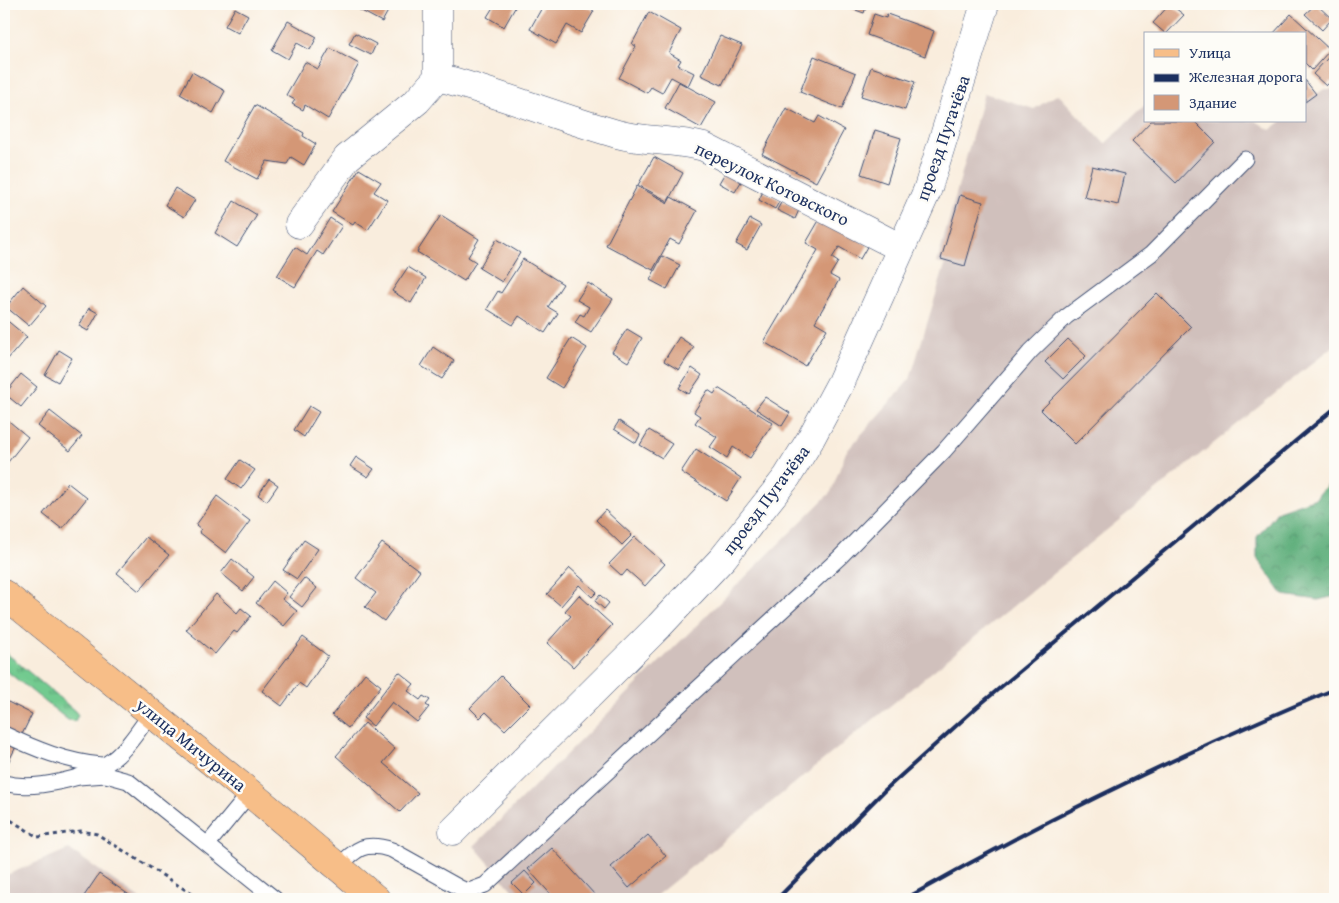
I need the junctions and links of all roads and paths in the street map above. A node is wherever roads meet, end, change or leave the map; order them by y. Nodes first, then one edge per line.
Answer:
1 (438, 4) edge
2 (985, 4) edge
3 (438, 77) junction
4 (1246, 159) dead end
5 (299, 224) dead end
6 (901, 248) junction
7 (4, 594) edge
8 (4, 616) edge
9 (70, 647) junction
10 (152, 712) junction
11 (4, 734) edge
12 (124, 747) junction
13 (103, 766) junction
14 (78, 777) junction
15 (128, 781) junction
16 (4, 783) edge
17 (250, 793) junction
18 (4, 816) edge
19 (452, 831) dead end
20 (208, 844) junction
21 (338, 867) junction
22 (200, 899) edge
23 (275, 899) edge
24 (376, 899) edge

1 - 3 street
2 - 6 street, проезд Пугачёва
3 - 5 street
3 - 6 street, переулок Котовского
4 - 21 lane
6 - 19 street, проезд Пугачёва
7 - 9 main road, улица Мичурина
8 - 9 main road
9 - 10 main road, улица Мичурина
10 - 12 lane
10 - 17 main road, улица Мичурина
11 - 13 lane
12 - 13 lane
12 - 15 lane
13 - 14 lane
14 - 15 lane
14 - 16 lane
15 - 20 lane
17 - 20 lane
17 - 21 main road, улица Мичурина
18 - 22 path
20 - 23 lane
21 - 24 main road, улица Мичурина

